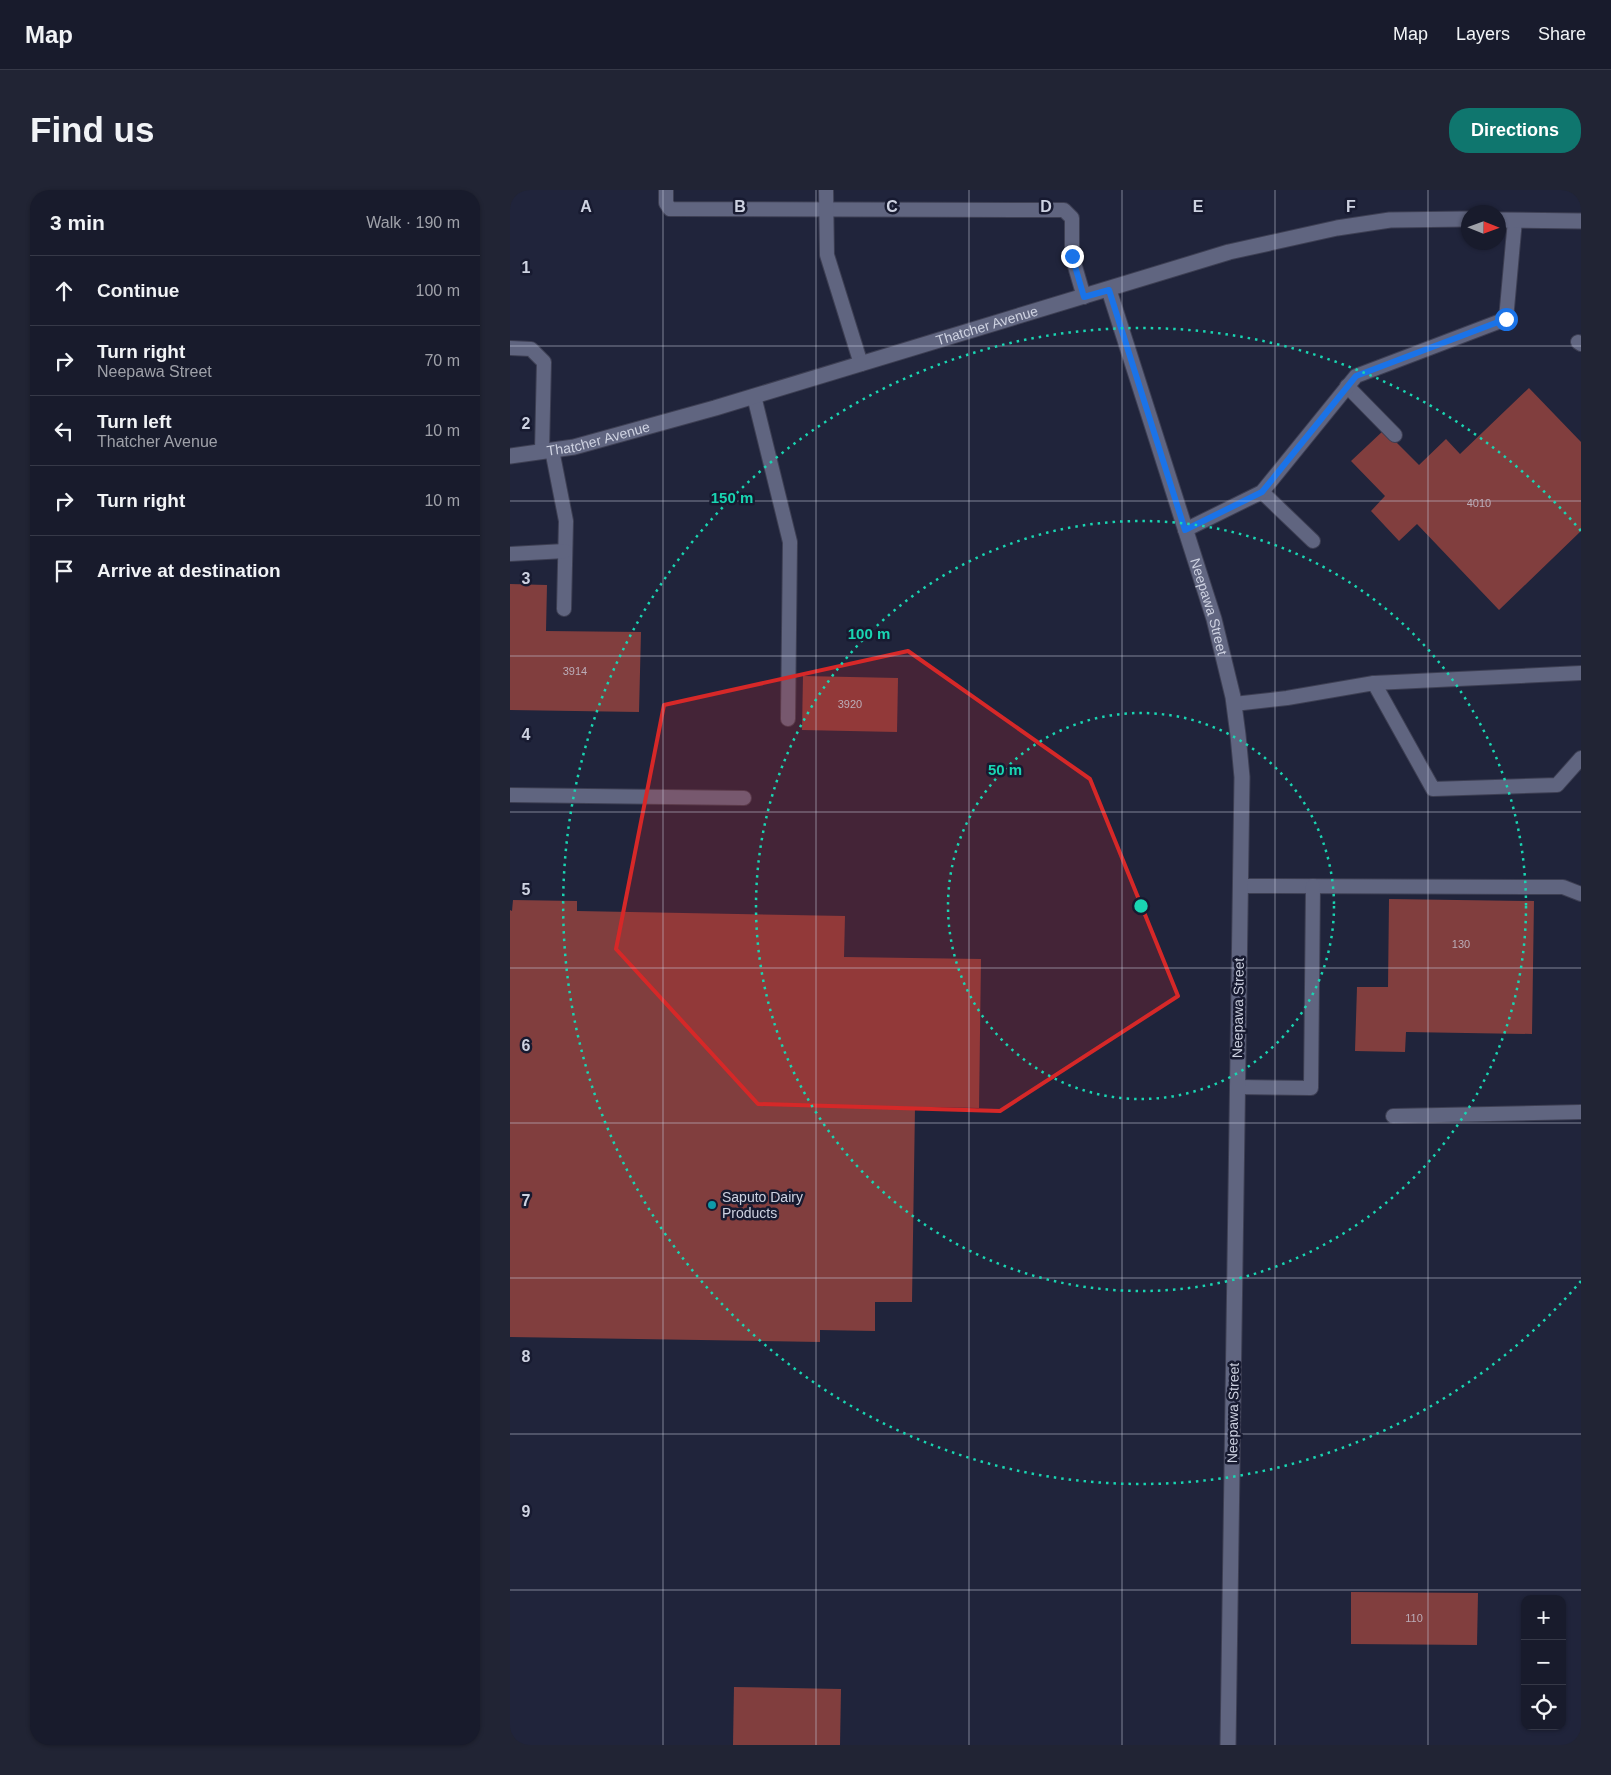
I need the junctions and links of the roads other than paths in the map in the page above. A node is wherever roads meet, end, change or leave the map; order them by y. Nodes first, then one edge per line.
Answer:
1 (666, 190) edge
2 (826, 190) edge
3 (826, 210) junction
4 (1461, 219) edge
5 (1506, 220) edge
6 (1515, 220) junction
7 (1581, 221) edge
8 (1109, 290) junction
9 (1084, 297) junction
10 (510, 348) edge
11 (861, 364) junction
12 (1347, 386) junction
13 (754, 396) junction
14 (1396, 435) dead end
15 (547, 451) junction
16 (510, 456) edge
17 (1262, 492) junction
18 (1185, 530) junction
19 (1313, 541) dead end
20 (565, 552) junction
21 (510, 554) edge
22 (564, 609) dead end
23 (1581, 672) edge
24 (1374, 683) junction
25 (1234, 704) junction
26 (788, 719) dead end
27 (1581, 758) edge
28 (510, 795) edge
29 (744, 798) dead end
30 (1240, 886) junction
31 (1312, 886) junction
32 (1581, 894) edge
33 (1237, 1086) junction
34 (1581, 1112) edge
35 (1393, 1116) dead end
36 (1228, 1745) edge

1 - 3 lane
2 - 3 lane
3 - 9 lane
3 - 11 lane
4 - 8 street, Thatcher Avenue
5 - 6 street
6 - 7 street
6 - 12 lane
8 - 9 street, Thatcher Avenue
8 - 18 street, Neepawa Street
9 - 11 street, Thatcher Avenue
10 - 15 lane
11 - 13 street, Thatcher Avenue
12 - 14 lane
12 - 17 lane
13 - 15 street, Thatcher Avenue
13 - 26 lane
15 - 16 street, Thatcher Avenue
15 - 20 lane
17 - 18 lane
17 - 19 lane
18 - 25 street, Neepawa Street
20 - 21 lane
20 - 22 lane
23 - 24 lane
24 - 25 lane
24 - 27 lane
25 - 30 street, Neepawa Street
28 - 29 lane
30 - 31 lane
30 - 33 street, Neepawa Street
31 - 32 lane
31 - 33 lane
33 - 36 street, Neepawa Street
34 - 35 lane

